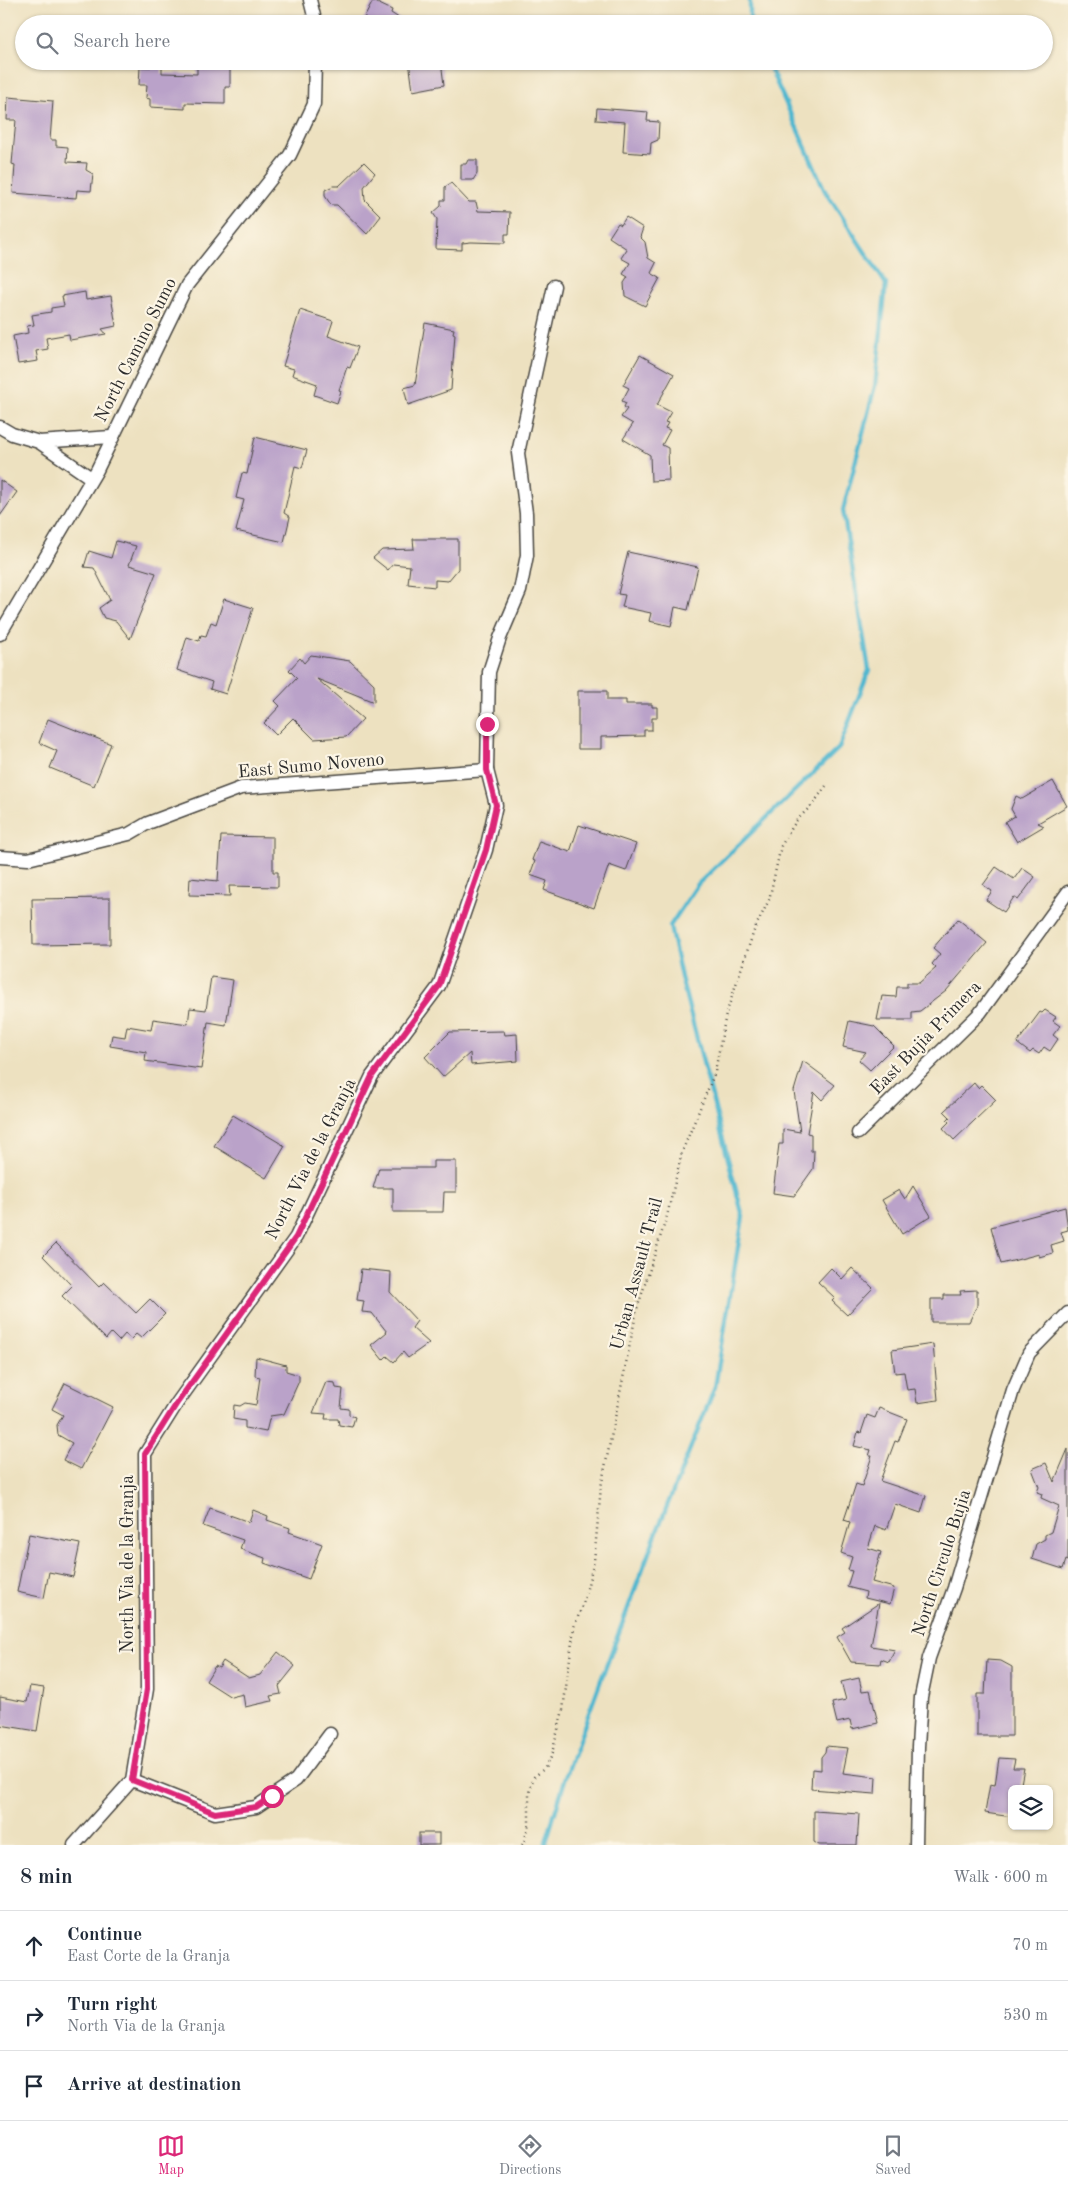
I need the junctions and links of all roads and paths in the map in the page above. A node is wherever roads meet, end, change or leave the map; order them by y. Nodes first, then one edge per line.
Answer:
1 (310, 0) edge
2 (314, 15) edge
3 (315, 70) edge
4 (554, 286) dead end
5 (0, 427) edge
6 (111, 438) junction
7 (39, 442) junction
8 (91, 478) junction
9 (0, 634) edge
10 (487, 770) junction
11 (826, 786) dead end
12 (0, 857) edge
13 (1068, 892) edge
14 (858, 1133) dead end
15 (1068, 1313) edge
16 (330, 1734) dead end
17 (132, 1780) junction
18 (74, 1845) edge
19 (522, 1845) edge
20 (916, 1845) edge

1 - 2 street
3 - 6 street, North Camino Sumo
4 - 10 street, North Via de la Granja
5 - 7 street
6 - 7 street
6 - 8 street, North Camino Sumo
7 - 8 street
8 - 9 street, North Camino Sumo
10 - 12 street, East Sumo Noveno
10 - 17 street, North Via de la Granja
11 - 19 path, Urban Assault Trail
13 - 14 street, East Bujia Primera
15 - 20 street, North Circulo Bujia
16 - 17 street
17 - 18 street

